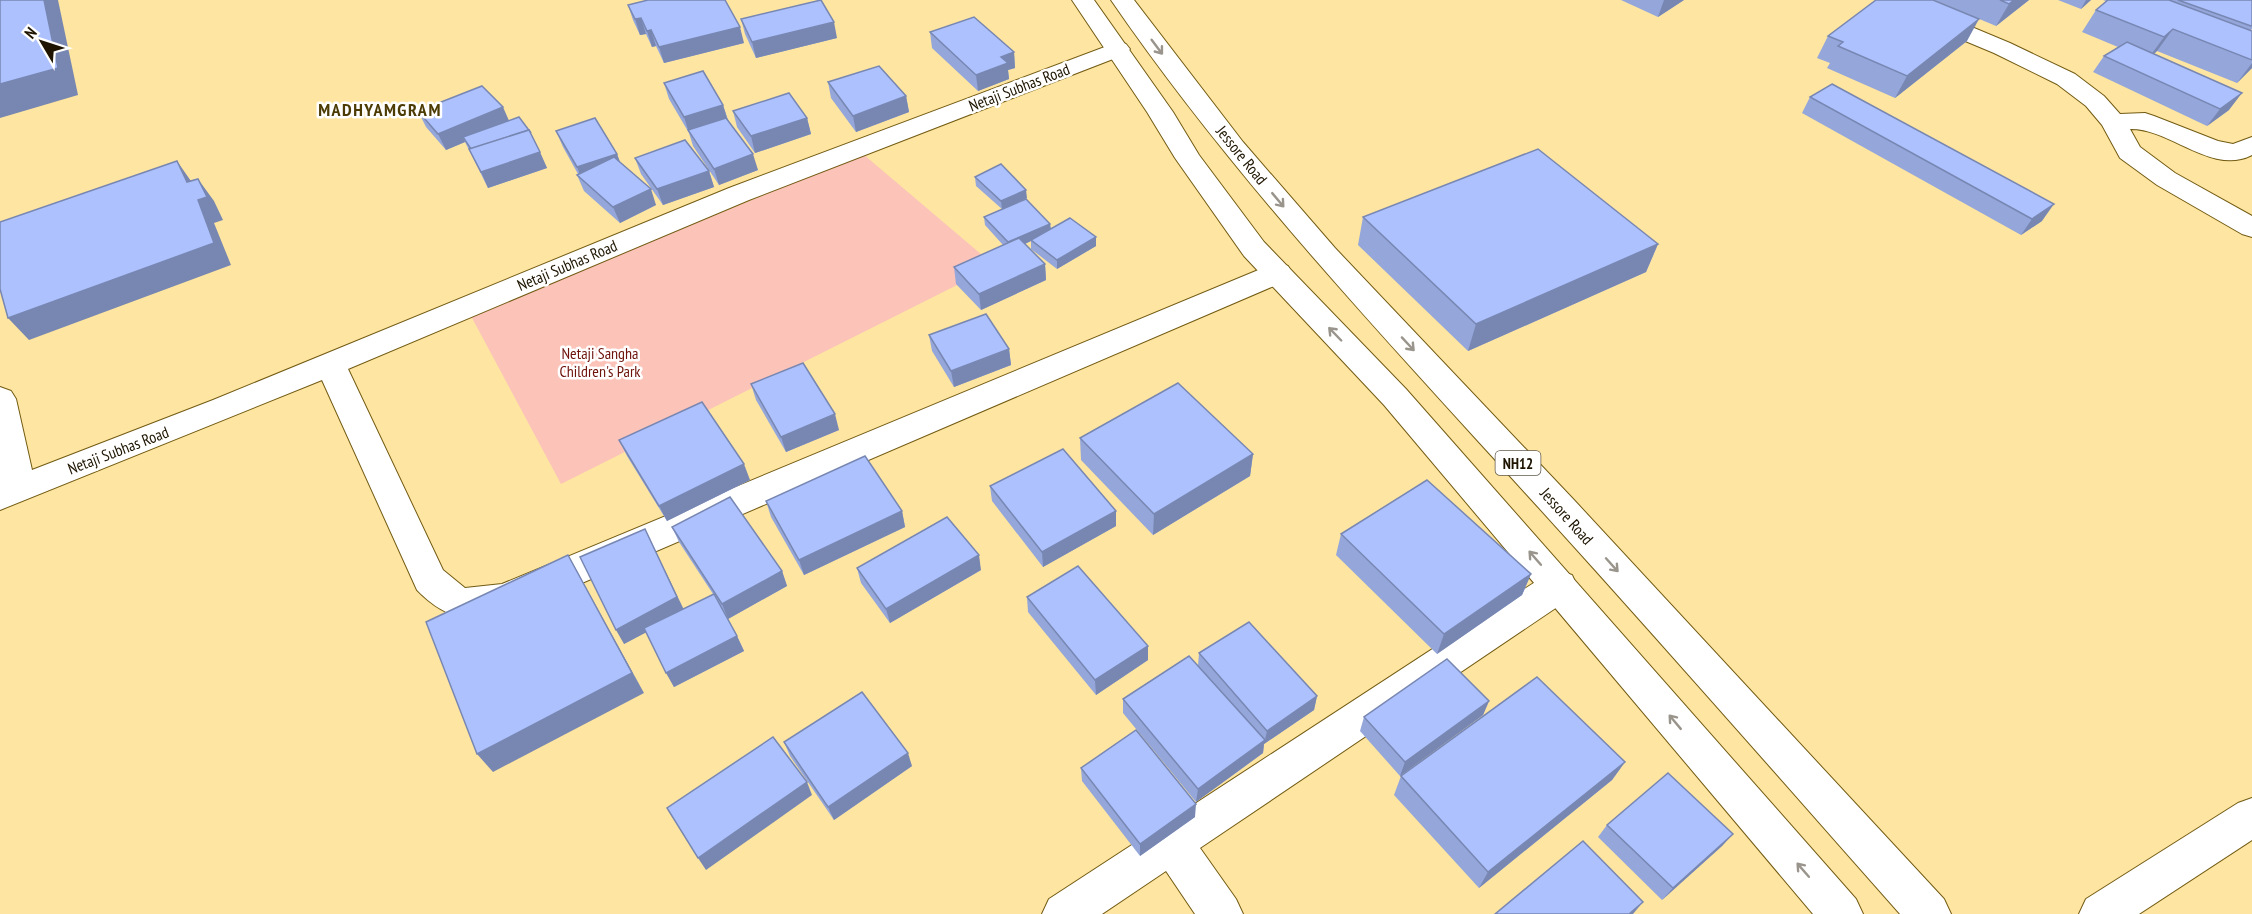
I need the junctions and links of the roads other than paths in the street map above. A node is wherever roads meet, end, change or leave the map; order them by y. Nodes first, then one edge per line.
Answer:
1 (1083, 0) edge
2 (1122, 0) edge
3 (1887, 0) edge
4 (1118, 49) junction
5 (2114, 122) junction
6 (2252, 145) edge
7 (2252, 228) edge
8 (1278, 273) junction
9 (330, 364) junction
10 (0, 399) edge
11 (10, 493) edge
12 (1559, 586) junction
13 (2252, 817) edge
14 (1171, 843) junction
15 (1064, 914) edge
16 (1221, 914) edge
17 (1841, 914) edge
18 (1929, 914) edge
19 (2101, 914) edge

1 - 4 main road, NH12
2 -> 18 main road, Jessore Road / NH12
3 - 5 main road
4 - 8 main road, NH12
4 - 9 main road, Netaji Subhas Road
5 - 6 main road
5 - 7 main road
8 - 9 main road
12 -> 8 main road, NH12
9 - 11 main road, Netaji Subhas Road
10 - 11 main road, Netaji Subhas Road
12 - 14 main road
17 -> 12 main road, NH12
13 - 19 main road
14 - 15 main road
14 - 16 main road

